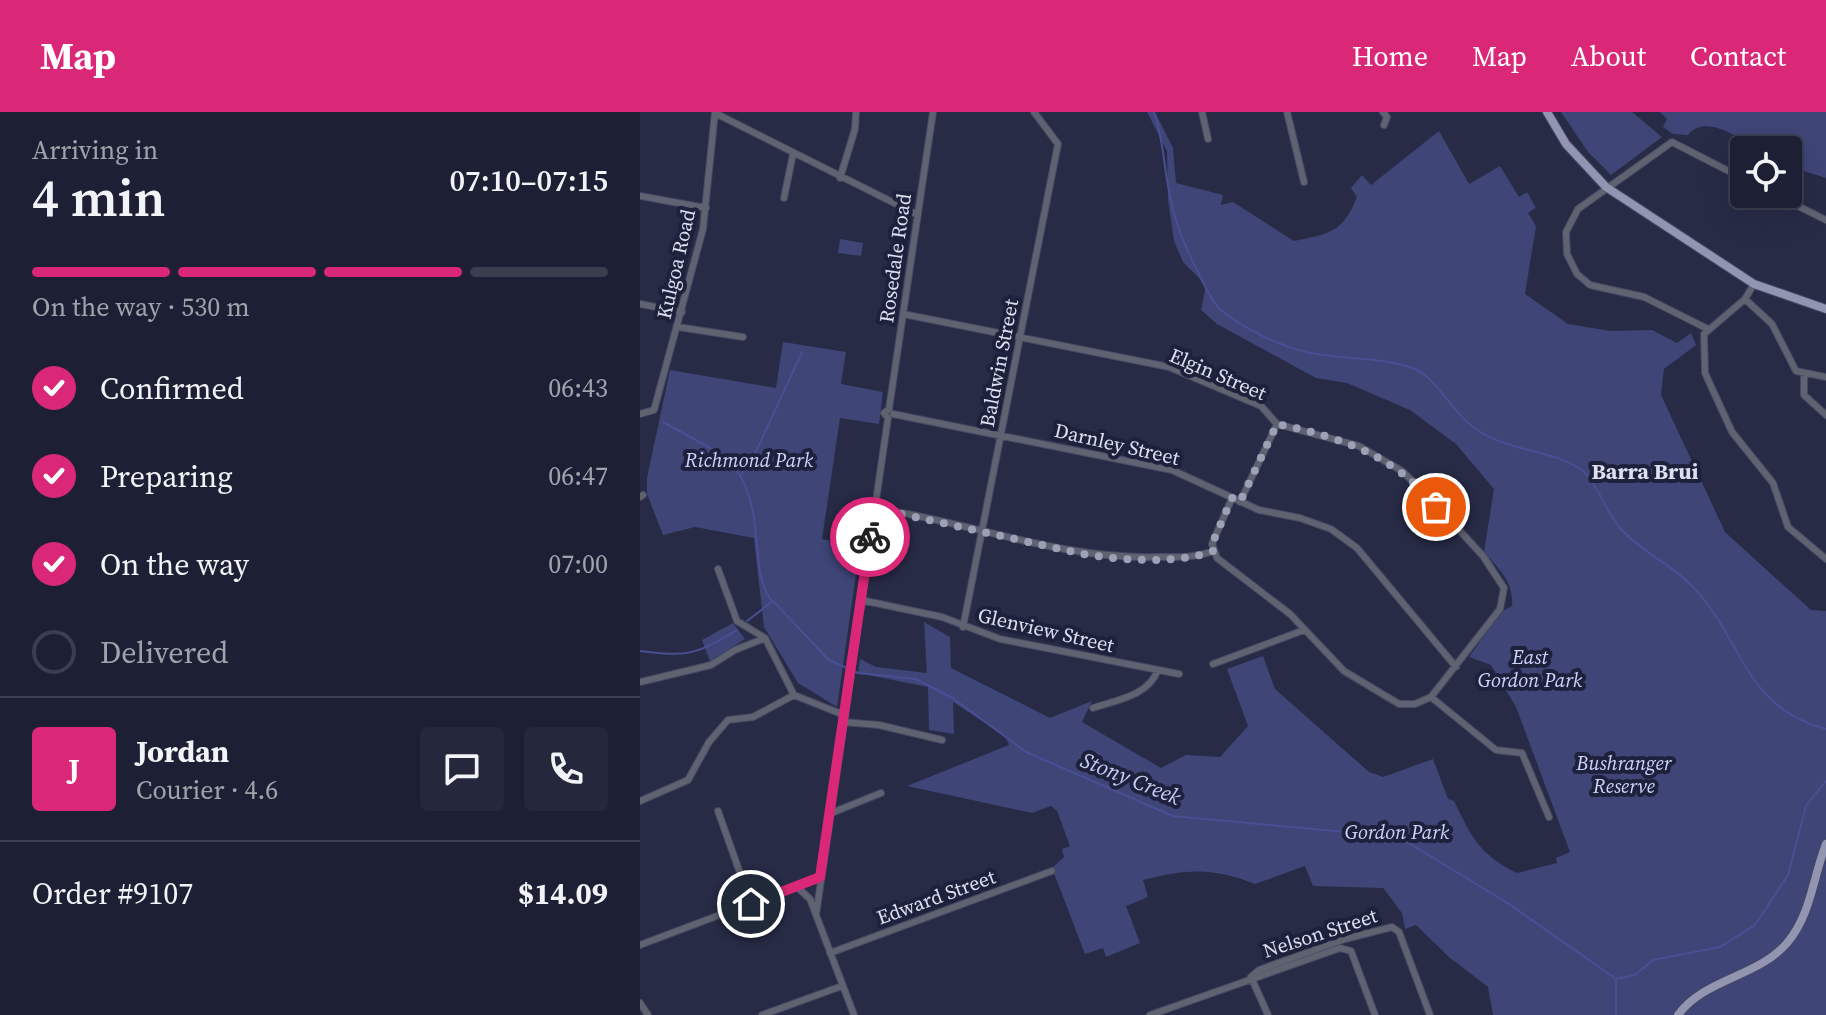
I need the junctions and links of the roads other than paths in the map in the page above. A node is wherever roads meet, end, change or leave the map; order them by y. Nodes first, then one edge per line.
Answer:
1 (715, 112) edge
2 (856, 112) edge
3 (933, 112) edge
4 (1034, 112) edge
5 (1202, 112) edge
6 (1287, 112) edge
7 (1383, 112) edge
8 (1547, 112) edge
9 (1384, 125) dead end
10 (1208, 139) dead end
11 (793, 154) junction
12 (1730, 172) edge
13 (840, 178) junction
14 (1304, 182) dead end
15 (1606, 187) junction
16 (640, 196) edge
17 (784, 198) dead end
18 (706, 208) junction
19 (1802, 208) edge
20 (918, 215) junction
21 (1826, 220) edge
22 (1754, 284) junction
23 (1745, 299) junction
24 (640, 304) edge
25 (1826, 309) edge
26 (682, 312) junction
27 (903, 314) junction
28 (678, 327) junction
29 (1708, 329) junction
30 (743, 337) dead end
31 (1020, 337) junction
32 (1804, 374) junction
33 (1826, 377) edge
34 (643, 414) edge
35 (890, 414) junction
36 (1826, 415) edge
37 (1277, 424) junction
38 (1001, 435) junction
39 (1232, 498) junction
40 (1240, 502) junction
41 (874, 508) junction
42 (982, 531) junction
43 (1213, 551) junction
44 (1826, 559) edge
45 (718, 569) dead end
46 (861, 600) junction
47 (963, 627) junction
48 (1304, 630) junction
49 (765, 638) junction
50 (1213, 664) dead end
51 (1456, 667) junction
52 (1158, 670) junction
53 (1179, 674) dead end
54 (640, 682) edge
55 (794, 695) junction
56 (1431, 697) junction
57 (1093, 708) dead end
58 (843, 719) junction
59 (942, 740) dead end
60 (881, 793) dead end
61 (640, 801) edge
62 (718, 811) dead end
63 (829, 814) junction
64 (1549, 817) dead end
65 (1826, 844) edge
66 (1052, 871) dead end
67 (820, 877) junction
68 (796, 886) junction
69 (751, 904) junction
70 (816, 915) junction
71 (640, 945) edge
72 (830, 953) junction
73 (1251, 977) junction
74 (842, 986) junction
75 (640, 1003) edge
76 (1178, 1005) junction
77 (648, 1015) edge
78 (762, 1015) edge
79 (854, 1015) edge
80 (1150, 1015) edge
81 (1182, 1015) edge
82 (1268, 1015) edge
83 (1375, 1015) edge
84 (1430, 1015) edge
85 (1675, 1015) edge

1 - 11 street
1 - 18 street, Kulgoa Road
2 - 13 street
3 - 20 street, Rosedale Road
4 - 31 street, Baldwin Street
5 - 10 street
6 - 14 street
7 - 9 street
8 - 15 main road
11 - 13 street
11 - 17 street
12 - 15 street
13 - 20 street
15 - 22 main road
15 - 29 street
16 - 18 street
18 - 26 street, Kulgoa Road
19 - 21 street
20 - 27 street, Rosedale Road
22 - 23 street
22 - 25 main road
23 - 29 street
23 - 32 street
24 - 26 street
26 - 28 street, Kulgoa Road
27 - 31 street, Elgin Street
27 - 35 street, Rosedale Road
28 - 30 street
28 - 34 street, Kulgoa Road
29 - 44 street
31 - 37 street, Elgin Street
31 - 38 street, Baldwin Street
32 - 33 street
32 - 36 street
35 - 38 street, Darnley Street
35 - 41 street, Rosedale Road
37 - 40 street
37 - 51 street, Elgin Street
38 - 39 street, Darnley Street
38 - 42 street, Baldwin Street
39 - 40 street, Darnley Street
39 - 43 street
40 - 51 street, Darnley Street
41 - 42 street
41 - 46 street, Rosedale Road
42 - 43 street
42 - 47 street, Baldwin Street
43 - 48 street
45 - 49 street
46 - 47 street, Glenview Street
46 - 58 street, Rosedale Road
47 - 52 street, Glenview Street
48 - 50 street
48 - 56 street
49 - 54 street
49 - 55 street
51 - 56 street
52 - 53 street, Glenview Street
52 - 57 street
55 - 58 street
55 - 61 street
56 - 64 street
58 - 59 street
58 - 63 street, Rosedale Road
60 - 63 street
62 - 69 street
63 - 67 street, Rosedale Road
65 - 85 main road
66 - 72 street, Edward Street
67 - 68 street
67 - 70 street, Rosedale Road
68 - 69 street
68 - 70 street, Rosedale Road
69 - 71 street
70 - 72 street, Rosedale Road
72 - 74 street, Rosedale Road
73 - 76 street, Nelson Street
73 - 82 street
73 - 83 street, Nelson Street
73 - 84 street, Nelson Street
74 - 78 street
74 - 79 street, Rosedale Road
75 - 77 street
76 - 80 street, Nelson Street
76 - 81 street

